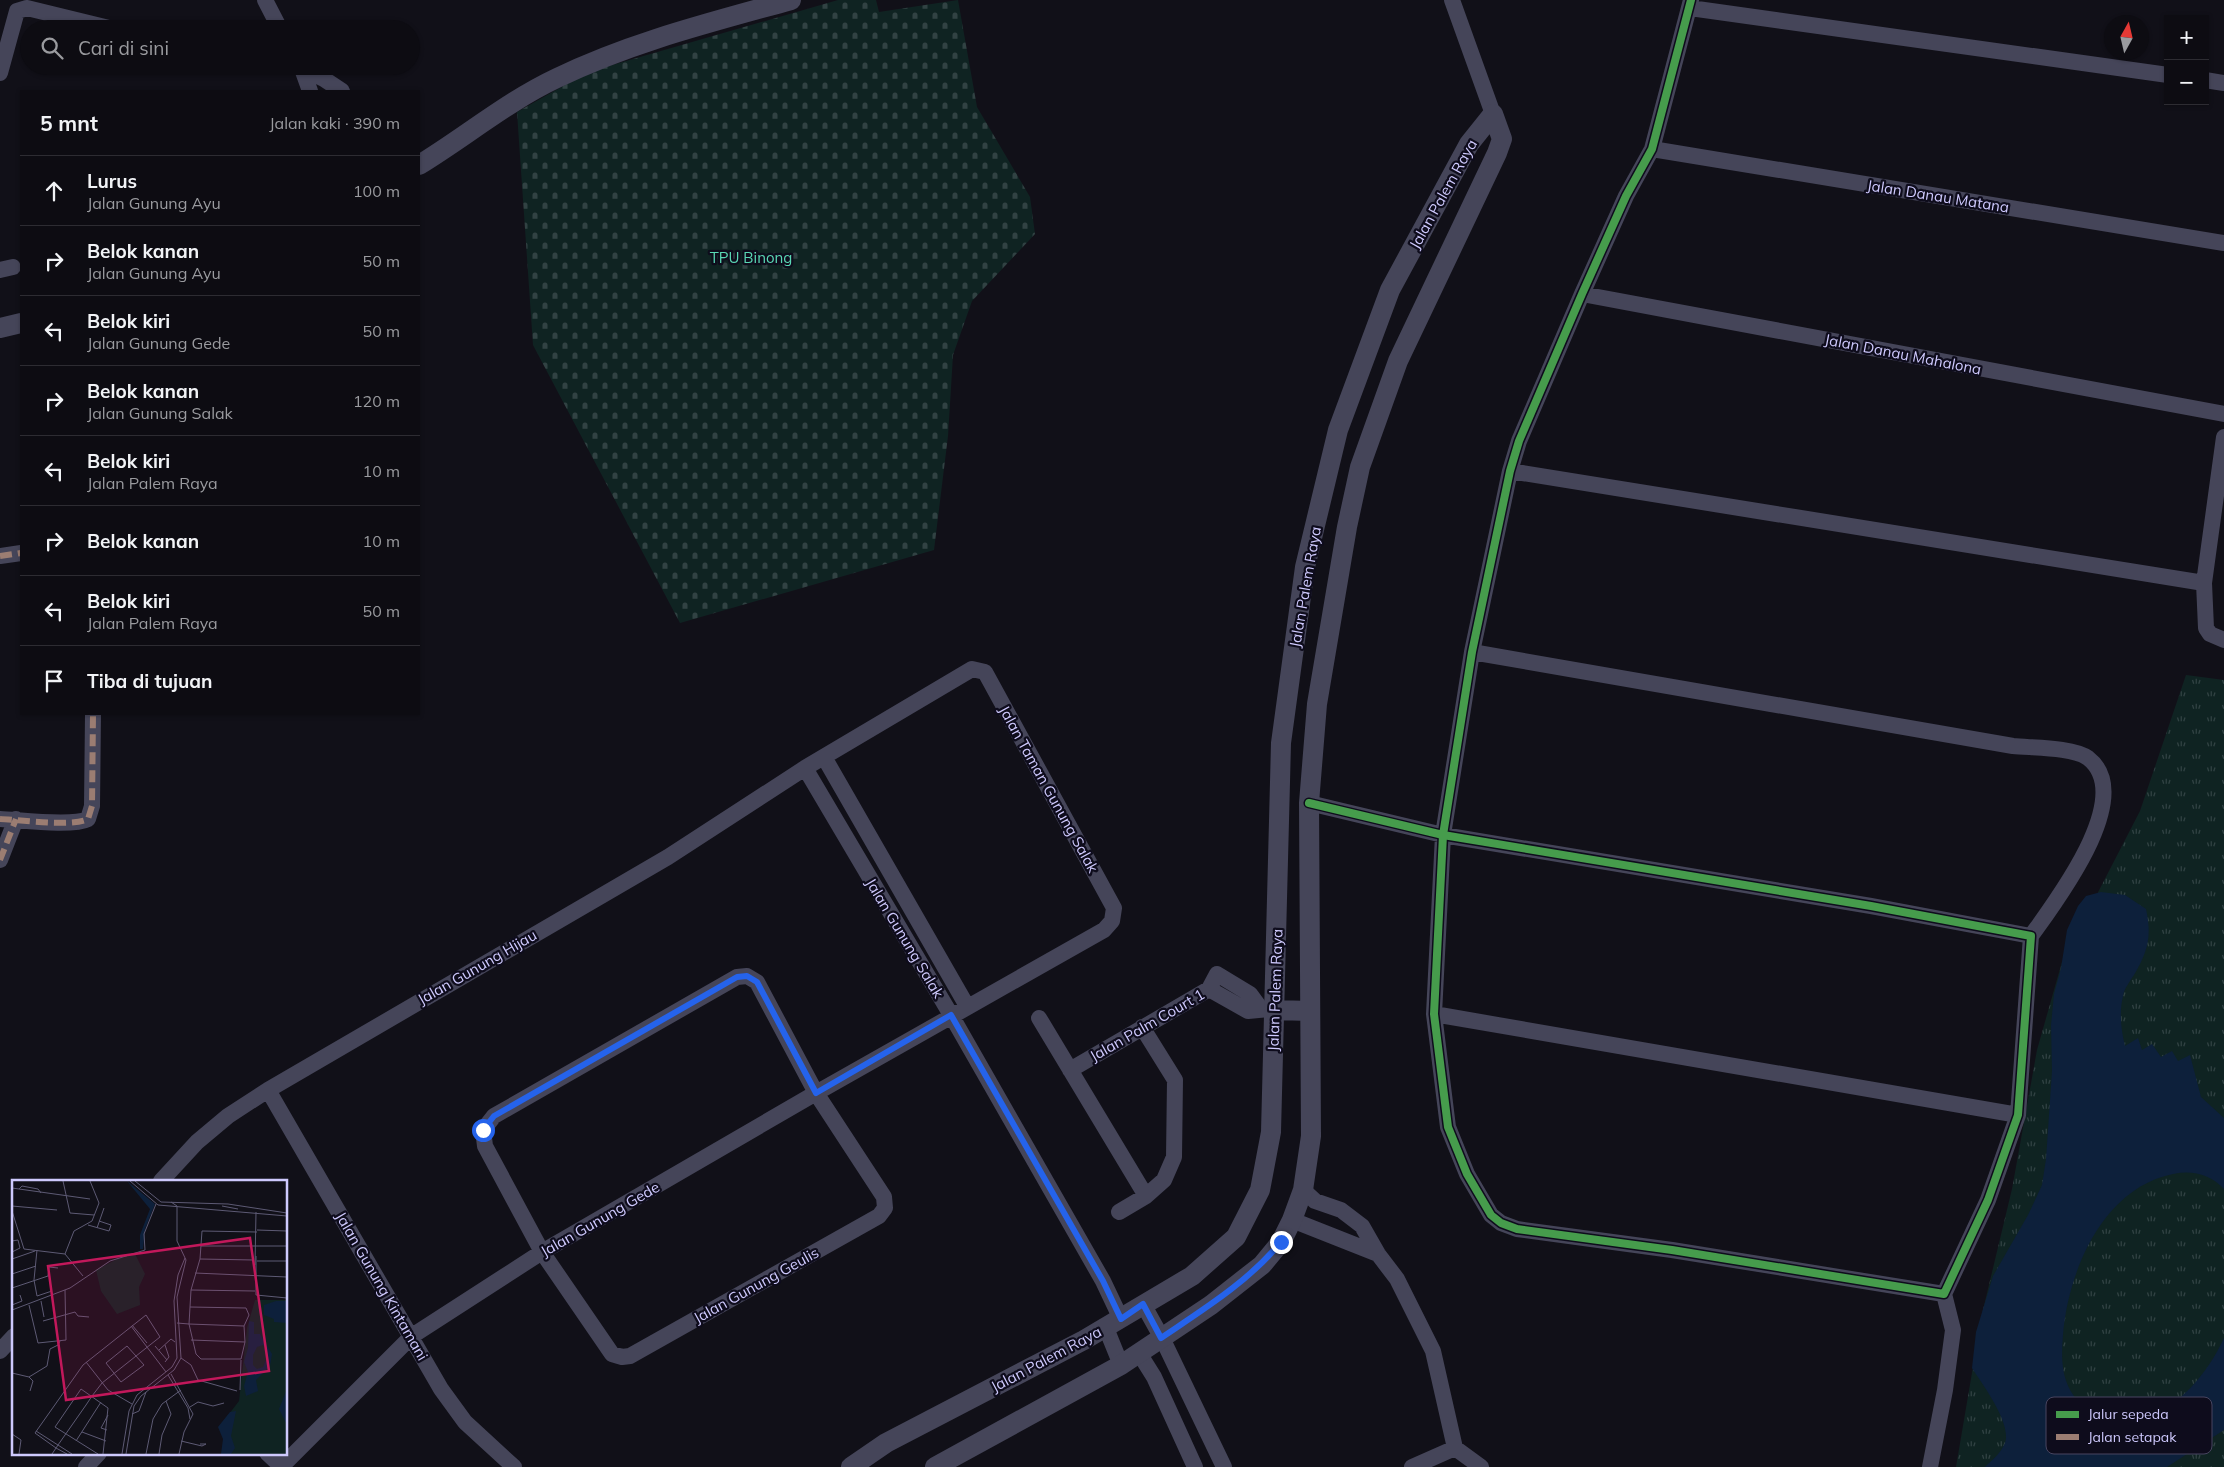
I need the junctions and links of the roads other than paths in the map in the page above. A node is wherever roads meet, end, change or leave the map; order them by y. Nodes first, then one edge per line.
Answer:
1 (264, 0) edge
2 (791, 0) edge
3 (1452, 0) edge
4 (1690, 4) edge
5 (76, 20) edge
6 (275, 20) edge
7 (0, 73) edge
8 (2164, 74) edge
9 (304, 75) edge
10 (318, 75) edge
11 (2209, 81) edge
12 (2224, 83) edge
13 (310, 90) edge
14 (341, 90) edge
15 (1493, 114) junction
16 (1652, 149) junction
17 (420, 164) edge
18 (2224, 243) edge
19 (1582, 294) junction
20 (20, 323) edge
21 (0, 328) edge
22 (2224, 414) edge
23 (2224, 437) edge
24 (1510, 472) junction
25 (20, 553) edge
26 (0, 556) edge
27 (2204, 583) junction
28 (2224, 640) edge
29 (1472, 652) junction
30 (93, 715) edge
31 (824, 757) junction
32 (805, 768) junction
33 (1309, 803) junction
34 (8, 819) edge
35 (1442, 835) junction
36 (0, 860) edge
37 (2031, 936) junction
38 (1209, 989) junction
39 (967, 1006) junction
40 (1268, 1009) junction
41 (1310, 1011) junction
42 (1434, 1014) junction
43 (951, 1015) junction
44 (1039, 1018) dead end
45 (1142, 1026) junction
46 (1070, 1070) junction
47 (268, 1090) junction
48 (816, 1093) junction
49 (2018, 1116) junction
50 (162, 1180) edge
51 (1302, 1190) junction
52 (1146, 1196) junction
53 (1119, 1212) dead end
54 (1292, 1220) junction
55 (542, 1252) junction
56 (1378, 1254) junction
57 (1944, 1294) junction
58 (1143, 1304) junction
59 (1113, 1323) junction
60 (412, 1336) junction
61 (12, 1338) edge
62 (1161, 1338) junction
63 (0, 1351) edge
64 (1139, 1353) junction
65 (1121, 1365) junction
66 (1455, 1448) junction
67 (97, 1454) edge
68 (268, 1454) edge
69 (86, 1467) edge
70 (282, 1467) edge
71 (514, 1467) edge
72 (851, 1467) edge
73 (935, 1467) edge
74 (1195, 1467) edge
75 (1224, 1467) edge
76 (1412, 1467) edge
77 (1481, 1467) edge
78 (1930, 1467) edge

1 - 6 street
2 - 17 street
3 - 15 street
4 - 8 street
4 - 16 street
5 - 7 street
9 - 13 street
10 - 14 street
11 - 12 street
15 - 33 street, Jalan Palem Raya
15 - 40 street, Jalan Palem Raya
16 - 18 street, Jalan Danau Matana
16 - 19 street
19 - 22 street, Jalan Danau Mahalona
19 - 24 street
20 - 21 street
23 - 27 street
24 - 27 street
24 - 29 street
25 - 26 street
27 - 28 street
29 - 35 street
29 - 37 street
30 - 34 street
31 - 32 street, Jalan Gunung Hijau
31 - 39 street, Jalan Gunung Salak
31 - 39 street, Jalan Taman Gunung Salak
32 - 43 street, Jalan Gunung Salak
32 - 47 street, Jalan Gunung Hijau
33 - 35 street
33 - 41 street, Jalan Palem Raya
34 - 36 street
35 - 37 street
35 - 42 street
37 - 49 street
38 - 40 street
38 - 40 street, Jalan Palm Court 1
38 - 45 street, Jalan Palm Court 1
39 - 43 street, Jalan Gunung Gede
40 - 41 street
40 - 58 street, Jalan Palem Raya
41 - 51 street, Jalan Palem Raya
42 - 49 street
42 - 57 street
43 - 48 street, Jalan Gunung Gede
43 - 59 street, Jalan Gunung Salak
44 - 46 street
45 - 46 street, Jalan Palm Court 1
45 - 52 street
46 - 52 street
47 - 50 street, Jalan Gunung Hijau
47 - 60 street, Jalan Gunung Kintamani
48 - 55 street, Jalan Gunung Gede
48 - 55 street, Jalan Gunung Geulis
48 - 55 street, Jalan Gunung Geulis
49 - 57 street
51 - 54 street, Jalan Palem Raya
51 - 56 street
52 - 53 street
54 - 56 street
54 - 62 street, Jalan Palem Raya
55 - 60 street, Jalan Gunung Gede
56 - 66 street
57 - 78 street
58 - 59 street, Jalan Palem Raya
58 - 62 street
59 - 65 street, Jalan Gunung Salak
59 - 72 street, Jalan Palem Raya
60 - 70 street, Jalan Gunung Gede
60 - 71 street, Jalan Gunung Kintamani
61 - 63 street
62 - 64 street, Jalan Palem Raya
62 - 75 street
64 - 65 street, Jalan Palem Raya
64 - 74 street
65 - 73 street, Jalan Palem Raya
66 - 76 street
66 - 77 street
67 - 69 street
68 - 70 street

